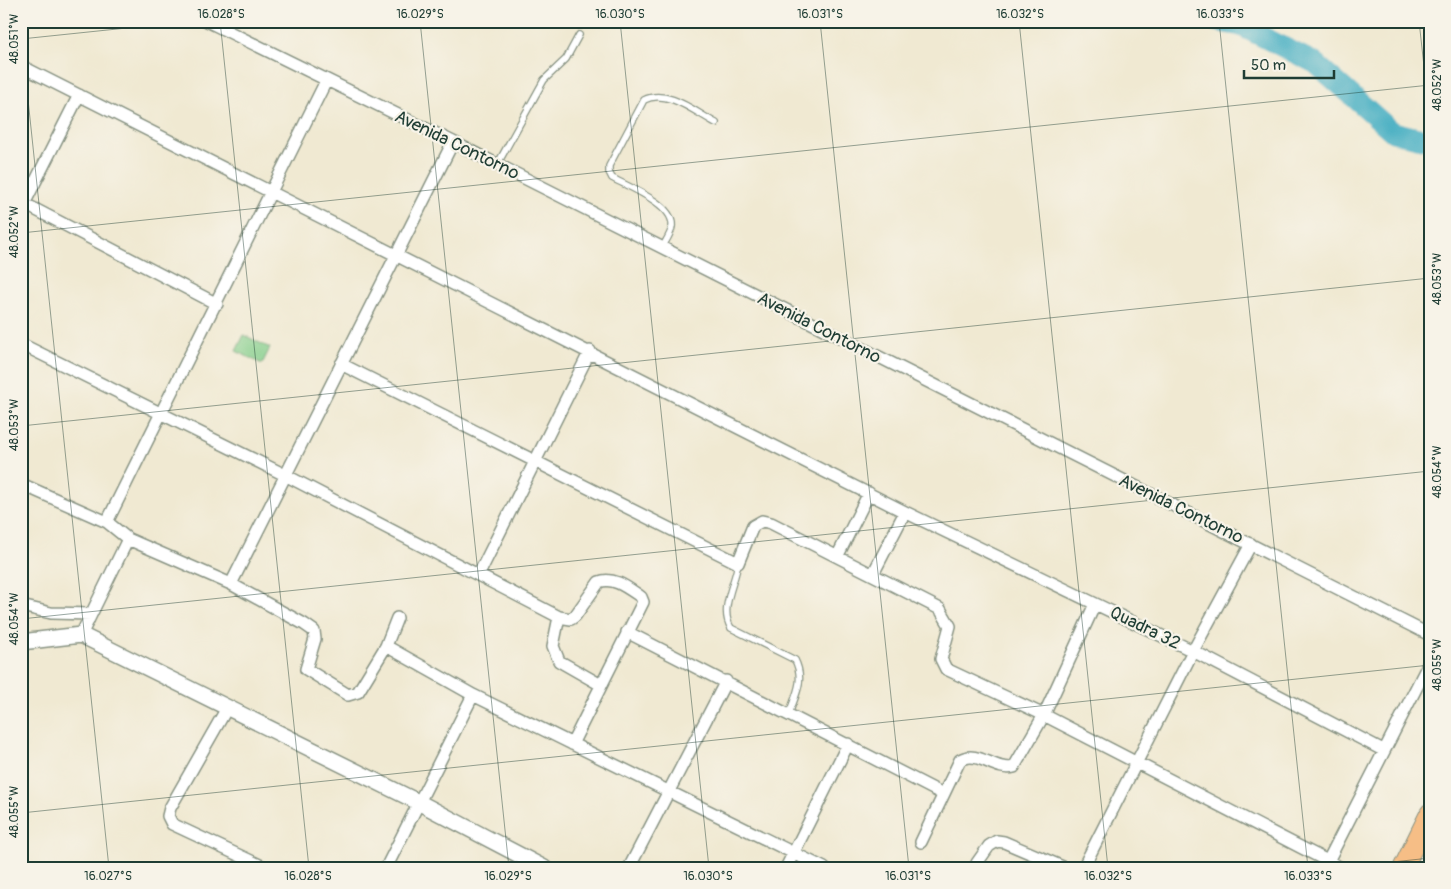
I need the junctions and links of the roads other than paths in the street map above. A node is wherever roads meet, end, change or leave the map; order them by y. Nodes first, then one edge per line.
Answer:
1 (207, 21) edge
2 (579, 35) dead end
3 (21, 66) edge
4 (326, 81) junction
5 (79, 95) junction
6 (716, 123) dead end
7 (453, 142) junction
8 (497, 165) junction
9 (271, 191) junction
10 (22, 205) edge
11 (662, 248) junction
12 (397, 254) junction
13 (217, 304) junction
14 (21, 344) edge
15 (590, 351) junction
16 (341, 364) junction
17 (160, 413) junction
18 (533, 462) junction
19 (285, 475) junction
20 (21, 484) edge
21 (869, 494) junction
22 (905, 512) junction
23 (107, 522) junction
24 (128, 539) junction
25 (1251, 544) junction
26 (838, 555) junction
27 (738, 564) junction
28 (479, 574) junction
29 (874, 574) junction
30 (230, 584) junction
31 (1095, 604) junction
32 (22, 607) edge
33 (91, 614) junction
34 (559, 617) junction
35 (397, 618) dead end
36 (627, 632) junction
37 (81, 635) junction
38 (1430, 635) edge
39 (21, 642) edge
40 (386, 646) junction
41 (1193, 651) junction
42 (1430, 661) edge
43 (726, 681) junction
44 (602, 685) junction
45 (473, 695) junction
46 (227, 708) junction
47 (789, 714) junction
48 (1044, 715) junction
49 (572, 744) junction
50 (848, 744) junction
51 (1383, 750) junction
52 (1136, 763) junction
53 (668, 791) junction
54 (943, 794) junction
55 (418, 802) junction
56 (1430, 813) edge
57 (921, 842) dead end
58 (794, 852) junction
59 (978, 864) dead end
60 (1326, 864) edge
61 (266, 868) edge
62 (386, 868) edge
63 (544, 868) edge
64 (629, 868) edge
65 (786, 868) edge
66 (824, 868) edge
67 (1065, 868) edge
68 (1083, 868) edge
69 (1342, 868) edge
70 (1403, 868) edge

1 - 4 street, Avenida Contorno
2 - 8 lane
3 - 5 street, Quadra 32
4 - 7 street, Avenida Contorno
4 - 9 street
5 - 9 street, Quadra 32
5 - 10 street
6 - 11 lane
7 - 8 street, Avenida Contorno
7 - 12 street
8 - 11 street, Avenida Contorno
9 - 12 street, Quadra 32
9 - 13 street
10 - 13 street
11 - 25 street, Avenida Contorno
12 - 15 street, Quadra 32
12 - 16 street
13 - 17 street
14 - 17 street
15 - 18 street
15 - 21 street, Quadra 32
16 - 18 street
16 - 19 street
17 - 19 street
17 - 23 street
18 - 27 street
18 - 28 street
19 - 28 street
19 - 30 street
20 - 23 street
21 - 22 street, Quadra 32
21 - 26 street
22 - 29 street
22 - 31 street, Quadra 32
23 - 24 street
24 - 30 street
24 - 33 street
25 - 38 street, Avenida Contorno
25 - 41 street
26 - 27 street
26 - 29 street
27 - 47 lane
28 - 34 street
29 - 48 street
30 - 40 street
31 - 41 street, Quadra 32
31 - 48 street
32 - 33 street
33 - 37 street
34 - 36 street
34 - 44 street
35 - 40 street
36 - 43 street
36 - 44 street
37 - 39 street
37 - 46 street
40 - 45 street
41 - 51 street, Quadra 32
41 - 52 street
42 - 51 street
43 - 47 street
43 - 53 street
44 - 49 street
45 - 49 street
45 - 55 street
46 - 55 street
46 - 61 street
47 - 50 street
48 - 52 street
48 - 54 street
49 - 53 street
50 - 54 street
50 - 58 street
51 - 60 street
52 - 60 street
52 - 68 street
53 - 58 street
53 - 64 street
54 - 57 street
55 - 62 street
55 - 63 street
56 - 70 main road
58 - 65 street
58 - 66 street
59 - 67 street
60 - 69 street

